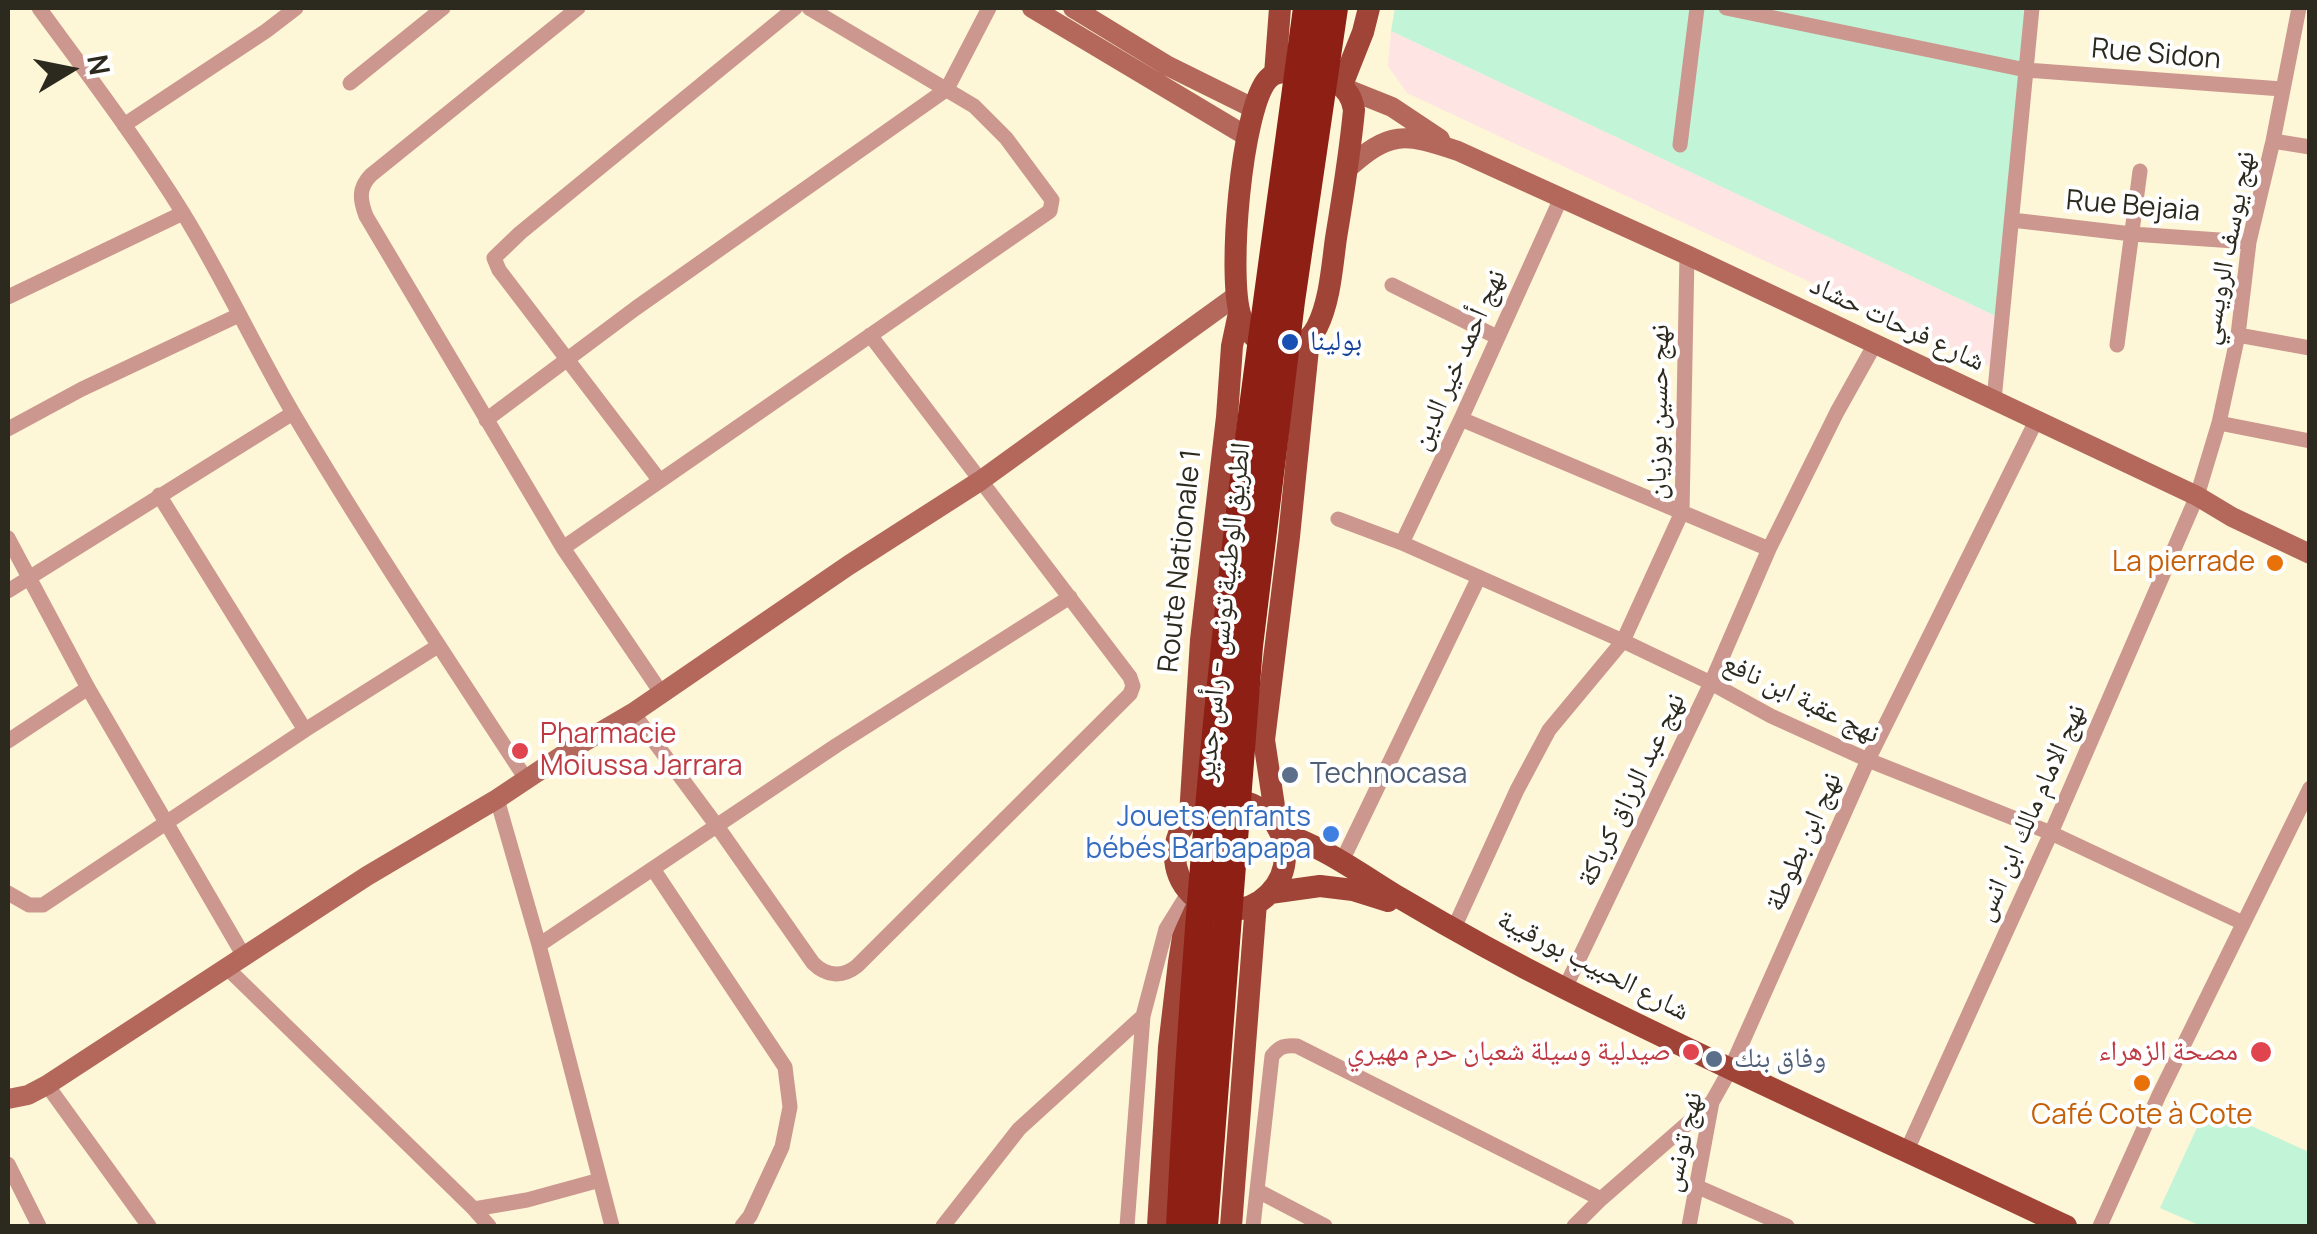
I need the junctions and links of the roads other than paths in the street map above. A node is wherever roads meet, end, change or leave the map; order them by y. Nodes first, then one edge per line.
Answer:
1 (40, 8) edge
2 (296, 8) edge
3 (443, 8) edge
4 (578, 8) edge
5 (795, 8) edge
6 (809, 8) edge
7 (989, 8) edge
8 (1032, 8) edge
9 (1073, 8) edge
10 (1280, 8) edge
11 (1307, 8) edge
12 (1334, 8) edge
13 (1369, 8) edge
14 (1697, 8) edge
15 (1726, 8) edge
16 (2032, 8) edge
17 (2298, 8) edge
18 (2026, 70) junction
19 (1274, 74) junction
20 (350, 83) dead end
21 (1344, 87) junction
22 (947, 89) junction
23 (2282, 89) junction
24 (1255, 109) junction
25 (124, 125) junction
26 (1248, 136) junction
27 (2273, 141) junction
28 (1680, 145) dead end
29 (2310, 147) edge
30 (1458, 152) junction
31 (1346, 170) junction
32 (2140, 170) dead end
33 (1561, 198) junction
34 (183, 214) junction
35 (2012, 220) junction
36 (2132, 234) junction
37 (2249, 242) junction
38 (1687, 255) junction
39 (1392, 284) dead end
40 (8, 297) edge
41 (1238, 305) junction
42 (239, 315) junction
43 (870, 335) junction
44 (2238, 335) junction
45 (1497, 337) junction
46 (1308, 339) junction
47 (1875, 344) junction
48 (2117, 345) dead end
49 (2310, 348) edge
50 (568, 359) junction
51 (1994, 400) junction
52 (293, 413) junction
53 (486, 420) junction
54 (1462, 420) junction
55 (2036, 421) junction
56 (2219, 423) junction
57 (8, 428) edge
58 (2310, 441) edge
59 (980, 480) junction
60 (660, 481) junction
61 (159, 495) junction
62 (2197, 496) junction
63 (1682, 512) junction
64 (1338, 519) dead end
65 (8, 538) edge
66 (1402, 543) junction
67 (563, 548) junction
68 (1769, 550) junction
69 (2310, 554) edge
70 (1479, 577) junction
71 (28, 579) junction
72 (8, 591) edge
73 (1070, 597) junction
74 (1623, 641) junction
75 (438, 646) junction
76 (1711, 684) junction
77 (88, 688) junction
78 (662, 694) junction
79 (633, 714) junction
80 (305, 730) junction
81 (8, 741) edge
82 (1868, 760) junction
83 (526, 780) junction
84 (2310, 788) edge
85 (497, 798) junction
86 (1190, 816) junction
87 (168, 824) junction
88 (717, 826) junction
89 (1279, 829) junction
90 (2051, 832) junction
91 (1341, 863) junction
92 (653, 869) junction
93 (8, 893) edge
94 (1194, 896) junction
95 (1263, 898) junction
96 (1420, 910) junction
97 (2243, 923) junction
98 (1454, 928) junction
99 (540, 944) junction
100 (236, 963) junction
101 (1565, 988) junction
102 (1144, 1016) junction
103 (1730, 1070) junction
104 (48, 1086) junction
105 (8, 1100) edge
106 (1712, 1102) junction
107 (1907, 1150) junction
108 (8, 1164) edge
109 (600, 1180) junction
110 (1698, 1187) junction
111 (1258, 1191) junction
112 (1600, 1199) junction
113 (474, 1209) junction
114 (38, 1226) edge
115 (150, 1226) edge
116 (489, 1226) edge
117 (612, 1226) edge
118 (742, 1226) edge
119 (943, 1226) edge
120 (1127, 1226) edge
121 (1158, 1226) edge
122 (1180, 1226) edge
123 (1204, 1226) edge
124 (1231, 1226) edge
125 (1253, 1226) edge
126 (1324, 1226) edge
127 (1574, 1226) edge
128 (1689, 1226) edge
129 (1787, 1226) edge
130 (2066, 1226) edge
131 (2100, 1226) edge

1 - 25 street
2 - 25 street
3 - 20 street
4 - 53 street
5 - 50 street
6 - 22 street
7 - 22 street
8 - 26 street
9 - 24 street
10 - 19 main road
11 - 122 highway, الطريق الوطنية تونس - رأس جدير, bridge
12 - 123 highway, الطريق الوطنية تونس - رأس جدير, bridge
13 - 21 main road
14 - 28 street
15 - 18 street, Rue Sidon
16 - 18 street
17 - 23 street, نهج يوسف الرويسي
18 - 23 street, Rue Sidon
18 - 35 street
19 - 21 main road
19 - 24 main road, Route Nationale 1
21 - 30 street
21 - 31 main road
22 - 43 street
22 - 50 street
23 - 27 street, نهج يوسف الرويسي
24 - 26 main road, Route Nationale 1
25 - 34 street
26 - 41 main road, Route Nationale 1
27 - 29 street
27 - 37 street, نهج يوسف الرويسي
30 - 31 street
30 - 33 street, شارع فرحات حشاد
31 - 46 main road
32 - 36 street
33 - 38 street, شارع فرحات حشاد
33 - 45 street, نهج أحمد خير الدين
34 - 40 street
34 - 42 street
35 - 36 street, Rue Bejaia
35 - 51 street
36 - 37 street, Rue Bejaia
36 - 48 street
37 - 44 street, نهج يوسف الرويسي
38 - 47 street, شارع فرحات حشاد
38 - 63 street, نهج حسين بوزيان
39 - 45 street
41 - 46 main road
41 - 59 street
41 - 86 main road, Route Nationale 1
42 - 52 street
42 - 57 street
43 - 59 street
43 - 60 street
44 - 49 street
44 - 56 street, نهج يوسف الرويسي
45 - 54 street, نهج أحمد خير الدين
46 - 89 main road
47 - 51 street, شارع فرحات حشاد
47 - 68 street, نهج عبد الرزاق كرباكة
50 - 53 street
50 - 60 street
51 - 55 street, شارع فرحات حشاد
52 - 61 street
52 - 75 street
53 - 67 street
54 - 63 street
54 - 66 street, نهج أحمد خير الدين
55 - 62 street, شارع فرحات حشاد
55 - 82 street, نهج ابن بطوطة
56 - 58 street
56 - 62 street, نهج يوسف الرويسي
59 - 73 street
59 - 78 street
60 - 67 street
61 - 71 street
61 - 80 street
62 - 69 street, شارع فرحات حشاد
62 - 90 street, نهج الامام مالك ابن انس
63 - 68 street
63 - 74 street, نهج حسين بوزيان
64 - 66 street, نهج عقبة ابن نافع
65 - 71 street
66 - 70 street, نهج عقبة ابن نافع
67 - 78 street
68 - 76 street, نهج عبد الرزاق كرباكة
70 - 74 street, نهج عقبة ابن نافع
70 - 91 street
71 - 72 street
71 - 77 street
73 - 88 street
73 - 88 street
74 - 76 street, نهج عقبة ابن نافع
74 - 98 street, نهج حسين بوزيان
75 - 80 street
75 - 83 street
76 - 82 street, نهج عقبة ابن نافع
76 - 101 street, نهج عبد الرزاق كرباكة
77 - 81 street
77 - 87 street
78 - 79 street
79 - 83 street
79 - 88 street
80 - 87 street
82 - 90 street, نهج عقبة ابن نافع
82 - 103 street, نهج ابن بطوطة
83 - 85 street
84 - 97 street
85 - 99 street
85 - 100 street
86 - 89 main road
86 - 94 main road
87 - 93 street
87 - 100 street
88 - 92 street
89 - 91 main road
89 - 95 main road
90 - 97 street, نهج عقبة ابن نافع
90 - 107 street, نهج الامام مالك ابن انس
91 - 96 main road
92 - 99 street
92 - 118 street
94 - 95 main road
94 - 102 street
94 - 121 main road
95 - 96 main road
95 - 124 main road
96 - 98 main road, شارع الحبيب بورقيبة
97 - 131 street
98 - 101 main road, شارع الحبيب بورقيبة
99 - 109 street
100 - 104 street
100 - 113 street
101 - 103 main road, شارع الحبيب بورقيبة
102 - 119 street
102 - 120 street
103 - 106 street, نهج تونس
103 - 107 main road, شارع الحبيب بورقيبة
104 - 105 street
104 - 115 street
106 - 110 street, نهج تونس
106 - 112 street
107 - 130 main road, شارع الحبيب بورقيبة
108 - 114 street
109 - 113 street
109 - 117 street
110 - 128 street, نهج تونس
110 - 129 street
111 - 112 street
111 - 125 street
111 - 126 street
112 - 127 street
113 - 116 street

